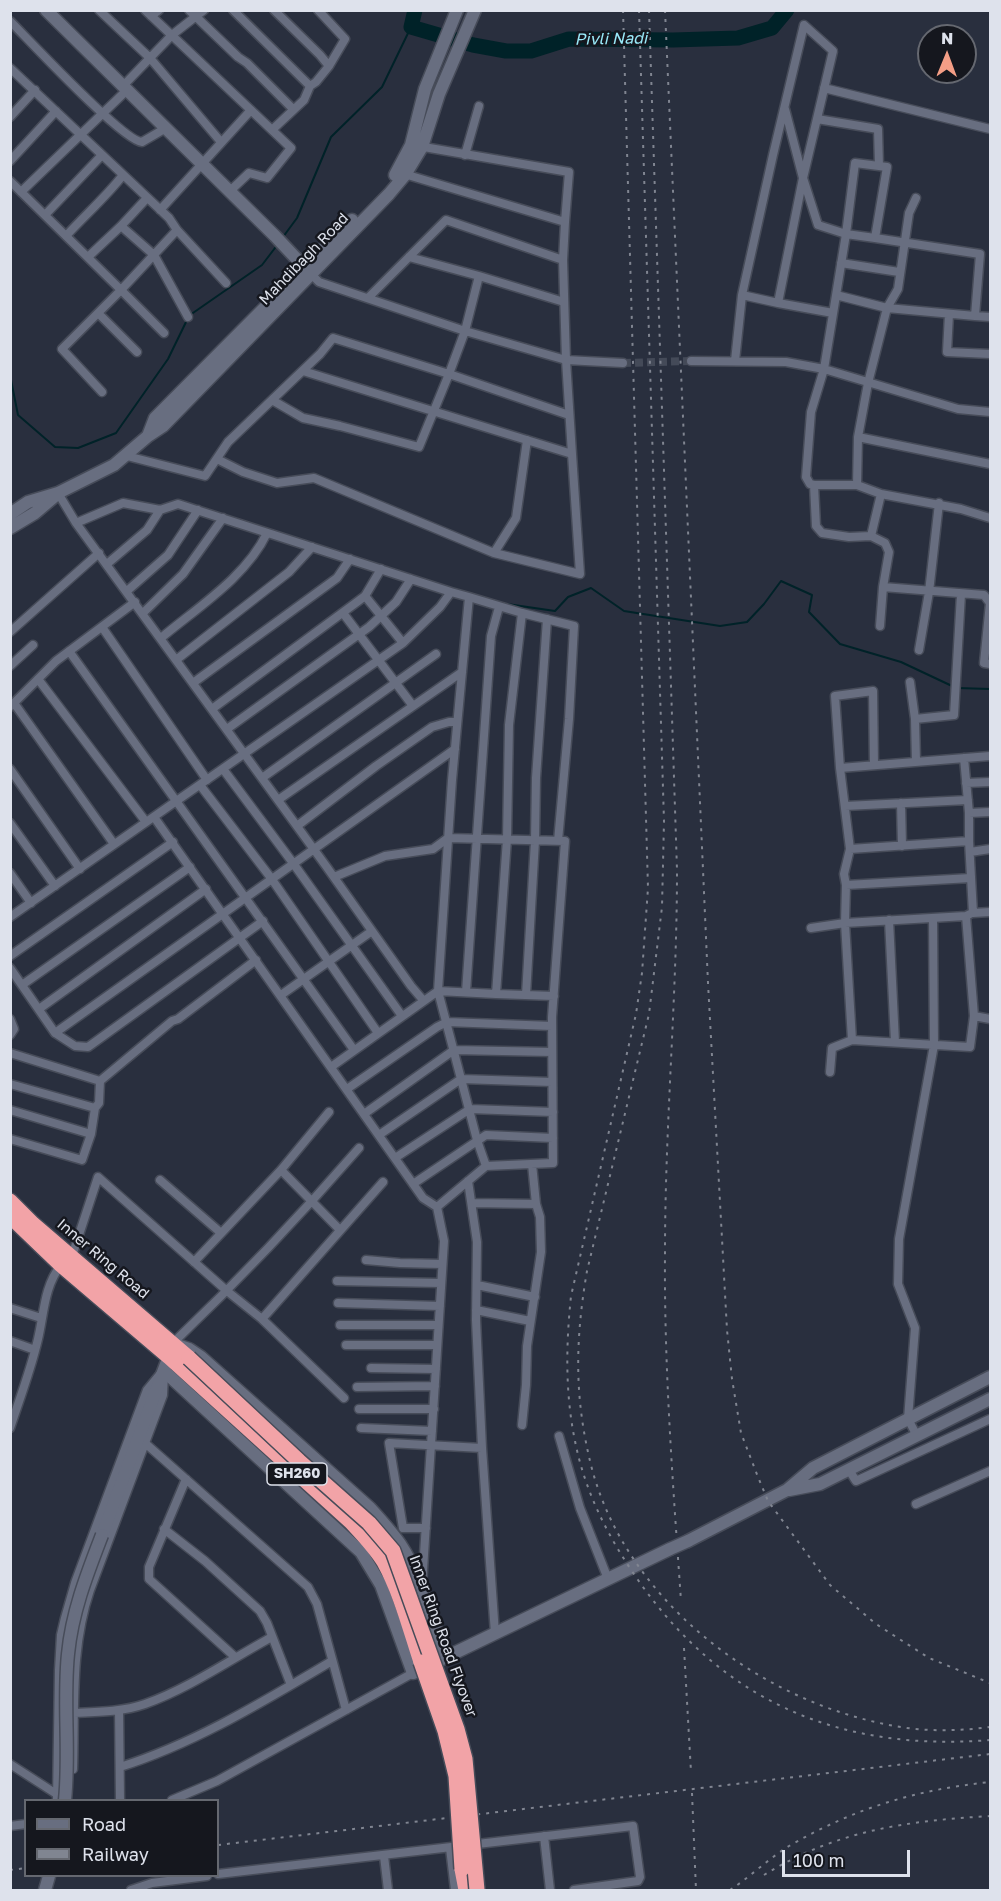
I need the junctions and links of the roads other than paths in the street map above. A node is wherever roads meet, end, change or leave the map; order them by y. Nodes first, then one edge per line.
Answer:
1 (46, 10) edge
2 (99, 10) edge
3 (204, 10) edge
4 (233, 10) edge
5 (274, 10) edge
6 (318, 10) edge
7 (457, 10) edge
8 (475, 10) edge
9 (151, 12) edge
10 (192, 14) edge
11 (10, 21) edge
12 (172, 35) junction
13 (150, 58) junction
14 (328, 66) junction
15 (11, 70) edge
16 (310, 86) junction
17 (125, 88) junction
18 (824, 88) junction
19 (34, 90) junction
20 (784, 105) junction
21 (479, 106) dead end
22 (252, 110) junction
23 (293, 110) junction
24 (56, 111) junction
25 (102, 114) junction
26 (10, 117) edge
27 (817, 119) junction
28 (166, 128) junction
29 (990, 129) edge
30 (272, 130) junction
31 (81, 134) junction
32 (221, 142) junction
33 (417, 146) junction
34 (102, 155) junction
35 (465, 155) junction
36 (10, 162) edge
37 (201, 163) junction
38 (879, 166) junction
39 (401, 173) junction
40 (123, 175) junction
41 (803, 178) junction
42 (10, 181) edge
43 (230, 191) junction
44 (21, 192) junction
45 (147, 198) junction
46 (916, 198) dead end
47 (160, 210) junction
48 (45, 215) junction
49 (565, 222) junction
50 (121, 226) junction
51 (177, 230) junction
52 (846, 234) junction
53 (66, 236) junction
54 (876, 238) junction
55 (903, 242) junction
56 (154, 255) junction
57 (88, 257) junction
58 (409, 257) junction
59 (563, 260) junction
60 (842, 263) junction
61 (304, 267) junction
62 (899, 272) junction
63 (479, 276) junction
64 (226, 282) dead end
65 (121, 290) junction
66 (742, 294) junction
67 (836, 295) junction
68 (368, 298) junction
69 (564, 302) junction
70 (778, 303) junction
71 (887, 308) junction
72 (98, 313) junction
73 (833, 313) junction
74 (949, 314) junction
75 (975, 316) junction
76 (188, 317) dead end
77 (990, 317) edge
78 (465, 331) junction
79 (164, 333) dead end
80 (137, 352) dead end
81 (990, 354) edge
82 (566, 360) junction
83 (691, 361) tunnel mouth
84 (735, 361) junction
85 (623, 363) tunnel mouth
86 (824, 369) junction
87 (303, 370) junction
88 (449, 374) junction
89 (868, 383) junction
90 (102, 392) dead end
91 (272, 400) junction
92 (434, 412) junction
93 (990, 412) edge
94 (569, 415) junction
95 (858, 437) junction
96 (527, 440) junction
97 (572, 454) junction
98 (127, 456) junction
99 (217, 459) junction
100 (990, 464) edge
101 (814, 485) junction
102 (856, 485) junction
103 (58, 494) junction
104 (881, 494) junction
105 (939, 503) junction
106 (160, 510) junction
107 (198, 510) junction
108 (10, 514) edge
109 (223, 518) junction
110 (990, 518) edge
111 (76, 523) junction
112 (10, 528) edge
113 (267, 532) junction
114 (871, 536) junction
115 (312, 547) junction
116 (99, 553) junction
117 (494, 553) junction
118 (350, 559) junction
119 (107, 564) junction
120 (381, 569) junction
121 (411, 579) junction
122 (883, 587) junction
123 (127, 591) junction
124 (451, 591) junction
125 (929, 592) junction
126 (961, 594) junction
127 (365, 596) junction
128 (469, 597) junction
129 (135, 602) junction
130 (990, 603) edge
131 (499, 606) junction
132 (142, 613) junction
133 (343, 613) junction
134 (522, 614) junction
135 (382, 616) junction
136 (547, 619) junction
137 (880, 626) dead end
138 (102, 627) junction
139 (10, 632) edge
140 (359, 634) junction
141 (161, 638) junction
142 (403, 643) junction
143 (33, 645) dead end
144 (919, 650) dead end
145 (69, 651) junction
146 (436, 654) dead end
147 (379, 659) junction
148 (176, 660) junction
149 (990, 664) edge
150 (10, 666) edge
151 (462, 672) junction
152 (38, 679) junction
153 (910, 682) dead end
154 (193, 683) junction
155 (396, 683) junction
156 (12, 705) edge
157 (413, 706) junction
158 (212, 709) junction
159 (915, 719) junction
160 (458, 722) junction
161 (227, 729) junction
162 (455, 749) junction
163 (244, 754) junction
164 (990, 756) edge
165 (964, 758) junction
166 (916, 762) junction
167 (874, 765) junction
168 (840, 768) junction
169 (223, 769) junction
170 (10, 770) edge
171 (262, 778) junction
172 (204, 782) junction
173 (990, 782) edge
174 (966, 783) junction
175 (278, 800) junction
176 (968, 800) junction
177 (175, 802) junction
178 (901, 803) junction
179 (845, 806) junction
180 (990, 812) edge
181 (969, 813) junction
182 (150, 819) junction
183 (10, 823) edge
184 (297, 826) junction
185 (448, 838) junction
186 (477, 839) junction
187 (507, 840) junction
188 (535, 841) junction
189 (558, 841) junction
190 (969, 841) junction
191 (172, 842) junction
192 (114, 844) junction
193 (902, 846) junction
194 (313, 848) junction
195 (850, 849) junction
196 (990, 849) edge
197 (970, 852) junction
198 (293, 863) junction
199 (190, 867) junction
200 (80, 869) junction
201 (10, 873) edge
202 (334, 877) junction
203 (271, 878) junction
204 (971, 878) junction
205 (846, 885) junction
206 (55, 886) junction
207 (206, 890) junction
208 (246, 896) junction
209 (31, 903) junction
210 (990, 912) edge
211 (223, 913) junction
212 (970, 914) junction
213 (10, 917) edge
214 (933, 918) junction
215 (889, 920) junction
216 (263, 921) junction
217 (845, 923) junction
218 (811, 927) dead end
219 (372, 931) junction
220 (240, 937) junction
221 (352, 945) junction
222 (10, 956) edge
223 (256, 960) junction
224 (327, 962) junction
225 (10, 968) edge
226 (304, 978) junction
227 (22, 985) junction
228 (438, 991) junction
229 (466, 992) junction
230 (496, 994) junction
231 (281, 995) junction
232 (526, 995) junction
233 (554, 996) junction
234 (423, 1000) junction
235 (39, 1009) junction
236 (402, 1016) junction
237 (974, 1016) junction
238 (10, 1018) edge
239 (990, 1019) edge
240 (447, 1022) junction
241 (552, 1026) junction
242 (55, 1033) junction
243 (378, 1033) junction
244 (10, 1035) edge
245 (852, 1040) junction
246 (895, 1042) junction
247 (934, 1045) junction
248 (354, 1050) junction
249 (454, 1050) junction
250 (552, 1052) junction
251 (10, 1053) edge
252 (331, 1067) junction
253 (830, 1072) dead end
254 (462, 1079) junction
255 (100, 1081) junction
256 (552, 1082) junction
257 (10, 1084) edge
258 (347, 1089) junction
259 (95, 1108) junction
260 (470, 1109) junction
261 (10, 1110) edge
262 (329, 1112) dead end
263 (553, 1112) junction
264 (364, 1114) junction
265 (91, 1134) junction
266 (379, 1135) junction
267 (553, 1138) junction
268 (10, 1139) edge
269 (477, 1140) junction
270 (358, 1148) dead end
271 (395, 1158) junction
272 (532, 1164) junction
273 (486, 1166) junction
274 (280, 1170) junction
275 (160, 1180) dead end
276 (468, 1181) junction
277 (383, 1182) dead end
278 (413, 1184) junction
279 (10, 1201) edge
280 (313, 1201) junction
281 (472, 1203) junction
282 (536, 1204) junction
283 (437, 1207) junction
284 (10, 1216) edge
285 (340, 1230) junction
286 (221, 1233) junction
287 (67, 1260) junction
288 (366, 1260) dead end
289 (194, 1262) junction
290 (442, 1264) junction
291 (337, 1281) dead end
292 (441, 1283) junction
293 (477, 1285) junction
294 (227, 1291) junction
295 (535, 1297) junction
296 (338, 1303) dead end
297 (440, 1306) junction
298 (10, 1308) edge
299 (476, 1310) junction
300 (41, 1318) junction
301 (262, 1319) junction
302 (530, 1321) junction
303 (340, 1325) dead end
304 (438, 1325) junction
305 (10, 1341) edge
306 (346, 1345) dead end
307 (437, 1345) junction
308 (35, 1350) junction
309 (175, 1359) junction
310 (371, 1368) dead end
311 (436, 1369) junction
312 (990, 1377) edge
313 (435, 1386) junction
314 (357, 1387) dead end
315 (344, 1398) dead end
316 (990, 1399) edge
317 (359, 1409) dead end
318 (434, 1409) junction
319 (908, 1419) junction
320 (990, 1419) edge
321 (522, 1425) dead end
322 (10, 1428) edge
323 (361, 1428) dead end
324 (432, 1431) junction
325 (559, 1436) dead end
326 (917, 1436) junction
327 (145, 1443) junction
328 (431, 1445) junction
329 (482, 1448) junction
330 (849, 1470) junction
331 (990, 1471) edge
332 (186, 1479) junction
333 (787, 1490) junction
334 (916, 1504) dead end
335 (426, 1528) junction
336 (164, 1529) junction
337 (608, 1579) junction
338 (422, 1590) junction
339 (495, 1634) junction
340 (272, 1637) junction
341 (235, 1657) junction
342 (445, 1657) junction
343 (332, 1661) junction
344 (413, 1673) junction
345 (291, 1685) junction
346 (119, 1710) junction
347 (346, 1710) junction
348 (74, 1712) junction
349 (58, 1713) junction
350 (11, 1765) edge
351 (120, 1767) junction
352 (64, 1798) edge
353 (120, 1799) edge
354 (174, 1799) edge
355 (543, 1836) junction
356 (450, 1848) junction
357 (384, 1856) junction
358 (219, 1874) edge
359 (193, 1877) edge
360 (133, 1890) edge
361 (388, 1890) edge
362 (455, 1890) edge
363 (466, 1890) edge
364 (477, 1890) edge
365 (550, 1890) edge
366 (574, 1890) edge

1 - 17 street
2 - 13 street
3 - 10 street
4 - 16 street
5 - 14 street
6 - 14 street
7 - 33 street, Mahdibagh Road
8 - 33 street, Mahdibagh Road
9 - 12 street
10 - 12 street
10 - 23 street
11 - 25 street
12 - 13 street
12 - 22 street
13 - 17 street
13 - 32 street
14 - 16 street
15 - 19 street
16 - 23 street
17 - 25 street
17 - 28 street
18 - 20 street
18 - 27 street
18 - 29 street
19 - 24 street
19 - 26 street
20 - 41 street
20 - 66 street
21 - 35 street
22 - 30 street
22 - 32 street
23 - 30 street
24 - 31 street
24 - 36 street
25 - 28 street
25 - 31 street
27 - 38 street
27 - 41 street
28 - 37 street
30 - 43 street
31 - 34 street
31 - 44 street
32 - 37 street
33 - 35 street
33 - 39 street, Mahdibagh Road
34 - 40 street
34 - 48 street
35 - 49 street
37 - 43 street
37 - 47 street
38 - 52 street
38 - 54 street
39 - 49 street
39 - 61 street, Mahdibagh Road
40 - 45 street
40 - 53 street
41 - 52 street
41 - 70 street
42 - 44 street
43 - 61 street
44 - 48 street
45 - 47 street
45 - 50 street
46 - 55 street
47 - 51 street
48 - 53 street
49 - 59 street
50 - 56 street
50 - 57 street
51 - 56 street
51 - 64 street
52 - 54 street
52 - 60 street
53 - 57 street
54 - 55 street
55 - 62 street
55 - 75 street
56 - 65 street
56 - 76 street
57 - 65 street
58 - 59 street
58 - 63 street
58 - 68 street
59 - 69 street
60 - 62 street
60 - 67 street
61 - 68 street
61 - 98 street, Mahdibagh Road
62 - 71 street
63 - 69 street
63 - 78 street
65 - 72 street
65 - 79 street
66 - 70 street
66 - 84 street
67 - 71 street
67 - 73 street
68 - 78 street
69 - 82 street
70 - 73 street
71 - 74 street
71 - 89 street
72 - 80 street
72 - 90 street
73 - 86 street
74 - 75 street
74 - 81 street
75 - 77 street
78 - 82 street
78 - 88 street
82 - 85 street
82 - 94 street
83 - 84 street
84 - 86 street
86 - 89 street
86 - 101 street
87 - 88 street
87 - 91 street
87 - 92 street
88 - 92 street
88 - 94 street
89 - 93 street
89 - 95 street
91 - 92 street
91 - 99 street
92 - 96 street
94 - 97 street
95 - 100 street
95 - 102 street
96 - 97 street
96 - 117 street
97 - 117 street
98 - 99 street
98 - 103 street, Mahdibagh Road
99 - 117 street
101 - 102 street
101 - 114 street
102 - 104 street
103 - 108 street, Mahdibagh Road
103 - 111 street
103 - 112 street, Mahdibagh Road
104 - 105 street
104 - 114 street
105 - 110 street
105 - 125 street
106 - 107 street
106 - 111 street
106 - 119 street
107 - 109 street
107 - 123 street
109 - 113 street
109 - 132 street
111 - 116 street
113 - 115 street
113 - 141 street
114 - 122 street
115 - 118 street
115 - 148 street
116 - 119 street
116 - 139 street
118 - 120 street
118 - 154 street
119 - 123 street
120 - 121 street
120 - 127 street
121 - 124 street
121 - 135 street
122 - 125 street
122 - 137 street
123 - 129 street
124 - 128 street
124 - 142 street
125 - 126 street
125 - 144 street
126 - 130 street
126 - 159 street
127 - 133 street
127 - 135 street
128 - 131 street
128 - 151 street
129 - 132 street
129 - 138 street
130 - 149 street
131 - 134 street
131 - 186 street
132 - 141 street
133 - 140 street
133 - 158 street
134 - 136 street
134 - 187 street
135 - 140 street
135 - 142 street
136 - 188 street
136 - 189 street
138 - 145 street
138 - 172 street
140 - 147 street
140 - 161 street
141 - 148 street
142 - 147 street
143 - 150 street
145 - 152 street
145 - 177 street
146 - 155 street
147 - 155 street
147 - 163 street
148 - 154 street
151 - 157 street
151 - 160 street
152 - 156 street
152 - 182 street
153 - 159 street
154 - 158 street
155 - 157 street
155 - 171 street
156 - 192 street
157 - 175 street
158 - 161 street
159 - 166 street
160 - 162 street
160 - 184 street
161 - 163 street
162 - 185 street
162 - 194 street
163 - 169 street
163 - 171 street
164 - 165 street
165 - 166 street
165 - 174 street
166 - 167 street
167 - 168 street
167 - 168 street
168 - 179 street
169 - 172 street
169 - 198 street
170 - 200 street
171 - 175 street
172 - 177 street
172 - 203 street
173 - 174 street
174 - 176 street
175 - 184 street
176 - 178 street
176 - 181 street
177 - 182 street
177 - 208 street
178 - 179 street
178 - 193 street
179 - 195 street
180 - 181 street
181 - 190 street
182 - 191 street
182 - 192 street
183 - 206 street
184 - 194 street
185 - 186 street
185 - 202 street
185 - 228 street
186 - 187 street
186 - 229 street
187 - 188 street
187 - 230 street
188 - 189 street
188 - 232 street
189 - 233 street
190 - 193 street
190 - 197 street
191 - 199 street
191 - 222 street
192 - 200 street
193 - 195 street
194 - 198 street
194 - 202 street
195 - 205 street
196 - 197 street
197 - 204 street
198 - 203 street
198 - 221 street
199 - 207 street
199 - 227 street
200 - 206 street
201 - 209 street
202 - 219 street
203 - 208 street
203 - 224 street
204 - 205 street
204 - 212 street
205 - 217 street
206 - 209 street
207 - 211 street
207 - 235 street
208 - 211 street
208 - 216 street
209 - 213 street
210 - 212 street
211 - 220 street
211 - 242 street
212 - 214 street
212 - 237 street
214 - 215 street
214 - 247 street
215 - 217 street
215 - 246 street
216 - 220 street
216 - 226 street
217 - 218 street
217 - 245 street
219 - 221 street
219 - 234 street
220 - 223 street
220 - 242 street
221 - 224 street
221 - 236 street
223 - 231 street
223 - 255 street
224 - 226 street
224 - 243 street
225 - 227 street
226 - 231 street
226 - 248 street
227 - 235 street
228 - 229 street
228 - 234 street
228 - 240 street
229 - 230 street
230 - 232 street
231 - 252 street
232 - 233 street
233 - 241 street
234 - 236 street
235 - 242 street
236 - 243 street
237 - 239 street
237 - 247 street
238 - 244 street
240 - 241 street
240 - 249 street
240 - 258 street
241 - 250 street
243 - 248 street
245 - 246 street
245 - 253 street
246 - 247 street
247 - 319 street
248 - 252 street
249 - 250 street
249 - 254 street
249 - 264 street
250 - 256 street
251 - 255 street
252 - 258 street
254 - 256 street
254 - 260 street
254 - 266 street
255 - 259 street
256 - 263 street
257 - 259 street
258 - 264 street
259 - 265 street
260 - 263 street
260 - 269 street
260 - 271 street
261 - 265 street
262 - 274 street
263 - 267 street
264 - 266 street
265 - 268 street
266 - 271 street
267 - 269 street
267 - 272 street
269 - 273 street
269 - 278 street
270 - 280 street
271 - 278 street
272 - 273 street
272 - 282 street
273 - 276 street
274 - 280 street
274 - 286 street
275 - 286 street
276 - 281 street
276 - 283 street
277 - 285 street
278 - 283 street
279 - 287 highway, Inner Ring Road
280 - 285 street
280 - 294 street
281 - 282 street
281 - 293 street
282 - 295 street
283 - 290 street
284 - 287 highway, Inner Ring Road / SH260
285 - 301 street
286 - 289 street
287 - 289 street
287 - 300 street
287 - 309 highway, Inner Ring Road / SH260
288 - 290 street
289 - 294 street
290 - 292 street
291 - 292 street
292 - 297 street
293 - 295 street
293 - 299 street
294 - 301 street
294 - 309 street
295 - 302 street
296 - 297 street
297 - 304 street
298 - 300 street
299 - 302 street
299 - 329 street
300 - 308 street
301 - 315 street
302 - 321 street
303 - 304 street
304 - 307 street
305 - 308 street
306 - 307 street
307 - 311 street
308 - 322 street
309 - 327 street
309 - 338 street
309 - 344 street
309 - 349 street
309 - 352 street, bridge
309 - 363 highway, Inner Ring Road Flyover / SH260, bridge
309 - 364 highway, Inner Ring Road Flyover, bridge
310 - 311 street
311 - 313 street
312 - 319 street
313 - 314 street
313 - 318 street
316 - 326 street
317 - 318 street
318 - 324 street
319 - 326 street
319 - 333 street
320 - 330 street
323 - 324 street
324 - 328 street
325 - 337 street
326 - 330 street
327 - 332 street
327 - 348 street
328 - 329 street
328 - 335 street
328 - 335 street
329 - 339 street
330 - 333 street
331 - 334 street
332 - 336 street
332 - 343 street
333 - 337 street, bridge
335 - 338 street
336 - 340 street
336 - 341 street
337 - 339 street
338 - 342 street
339 - 342 street
340 - 341 street
340 - 345 street
341 - 346 street
342 - 344 street
343 - 345 street
343 - 347 street
344 - 347 street
345 - 351 street
346 - 348 street
346 - 351 street
347 - 354 street
348 - 349 street
348 - 352 street
349 - 352 street
350 - 352 street
351 - 353 street
355 - 356 street
355 - 365 street
355 - 366 street
356 - 357 street
356 - 362 street
357 - 358 street
357 - 361 street
359 - 360 street

